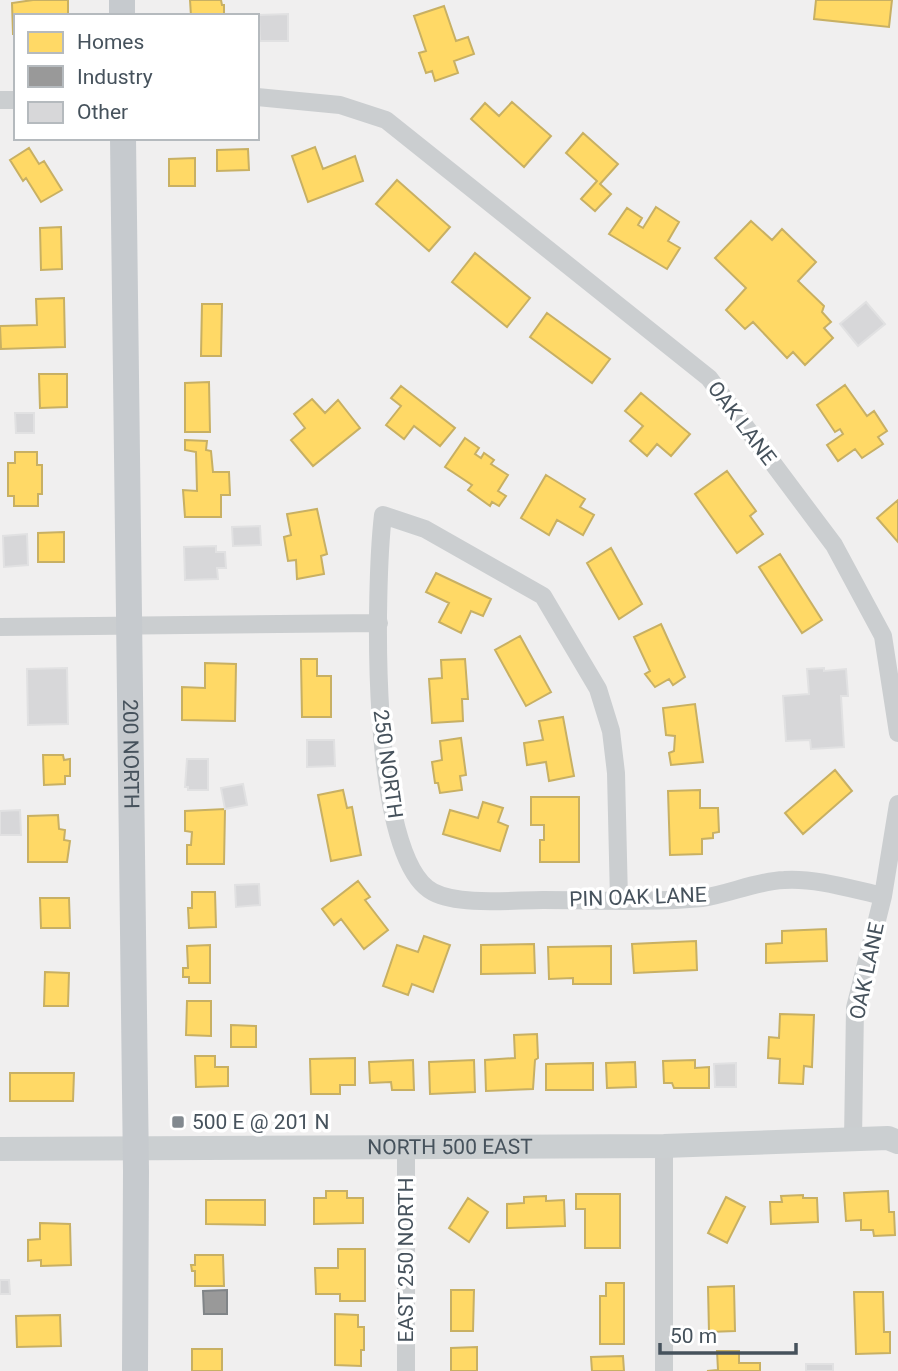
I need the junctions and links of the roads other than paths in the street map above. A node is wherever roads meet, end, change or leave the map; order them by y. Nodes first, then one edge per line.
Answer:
1 (259, 97) edge
2 (123, 140) edge
3 (379, 623) junction
4 (0, 627) edge
5 (128, 627) junction
6 (890, 634) edge
7 (898, 733) edge
8 (898, 804) edge
9 (433, 892) joint
10 (883, 895) junction
11 (619, 900) junction
12 (853, 1140) junction
13 (898, 1142) edge
14 (664, 1146) junction
15 (0, 1149) edge
16 (406, 1149) junction
17 (135, 1150) junction
18 (135, 1371) edge
19 (406, 1371) edge
20 (664, 1371) edge

1 - 6 street, OAK LANE
2 - 5 main road, 200 NORTH
3 - 5 street
3 - 9 street, 250 NORTH
3 - 11 street, 250 NORTH
4 - 5 street
5 - 17 main road, 200 NORTH
6 - 7 street, OAK LANE
8 - 10 street, OAK LANE
9 - 11 street, PIN OAK LANE
10 - 11 street, PIN OAK LANE
10 - 12 street, OAK LANE
12 - 13 street, NORTH 500 EAST
12 - 14 street, NORTH 500 EAST
14 - 16 street, NORTH 500 EAST
14 - 20 street
15 - 17 street, NORTH 500 EAST
16 - 17 street, NORTH 500 EAST
16 - 19 street, EAST 250 NORTH
17 - 18 main road, 200 NORTH

